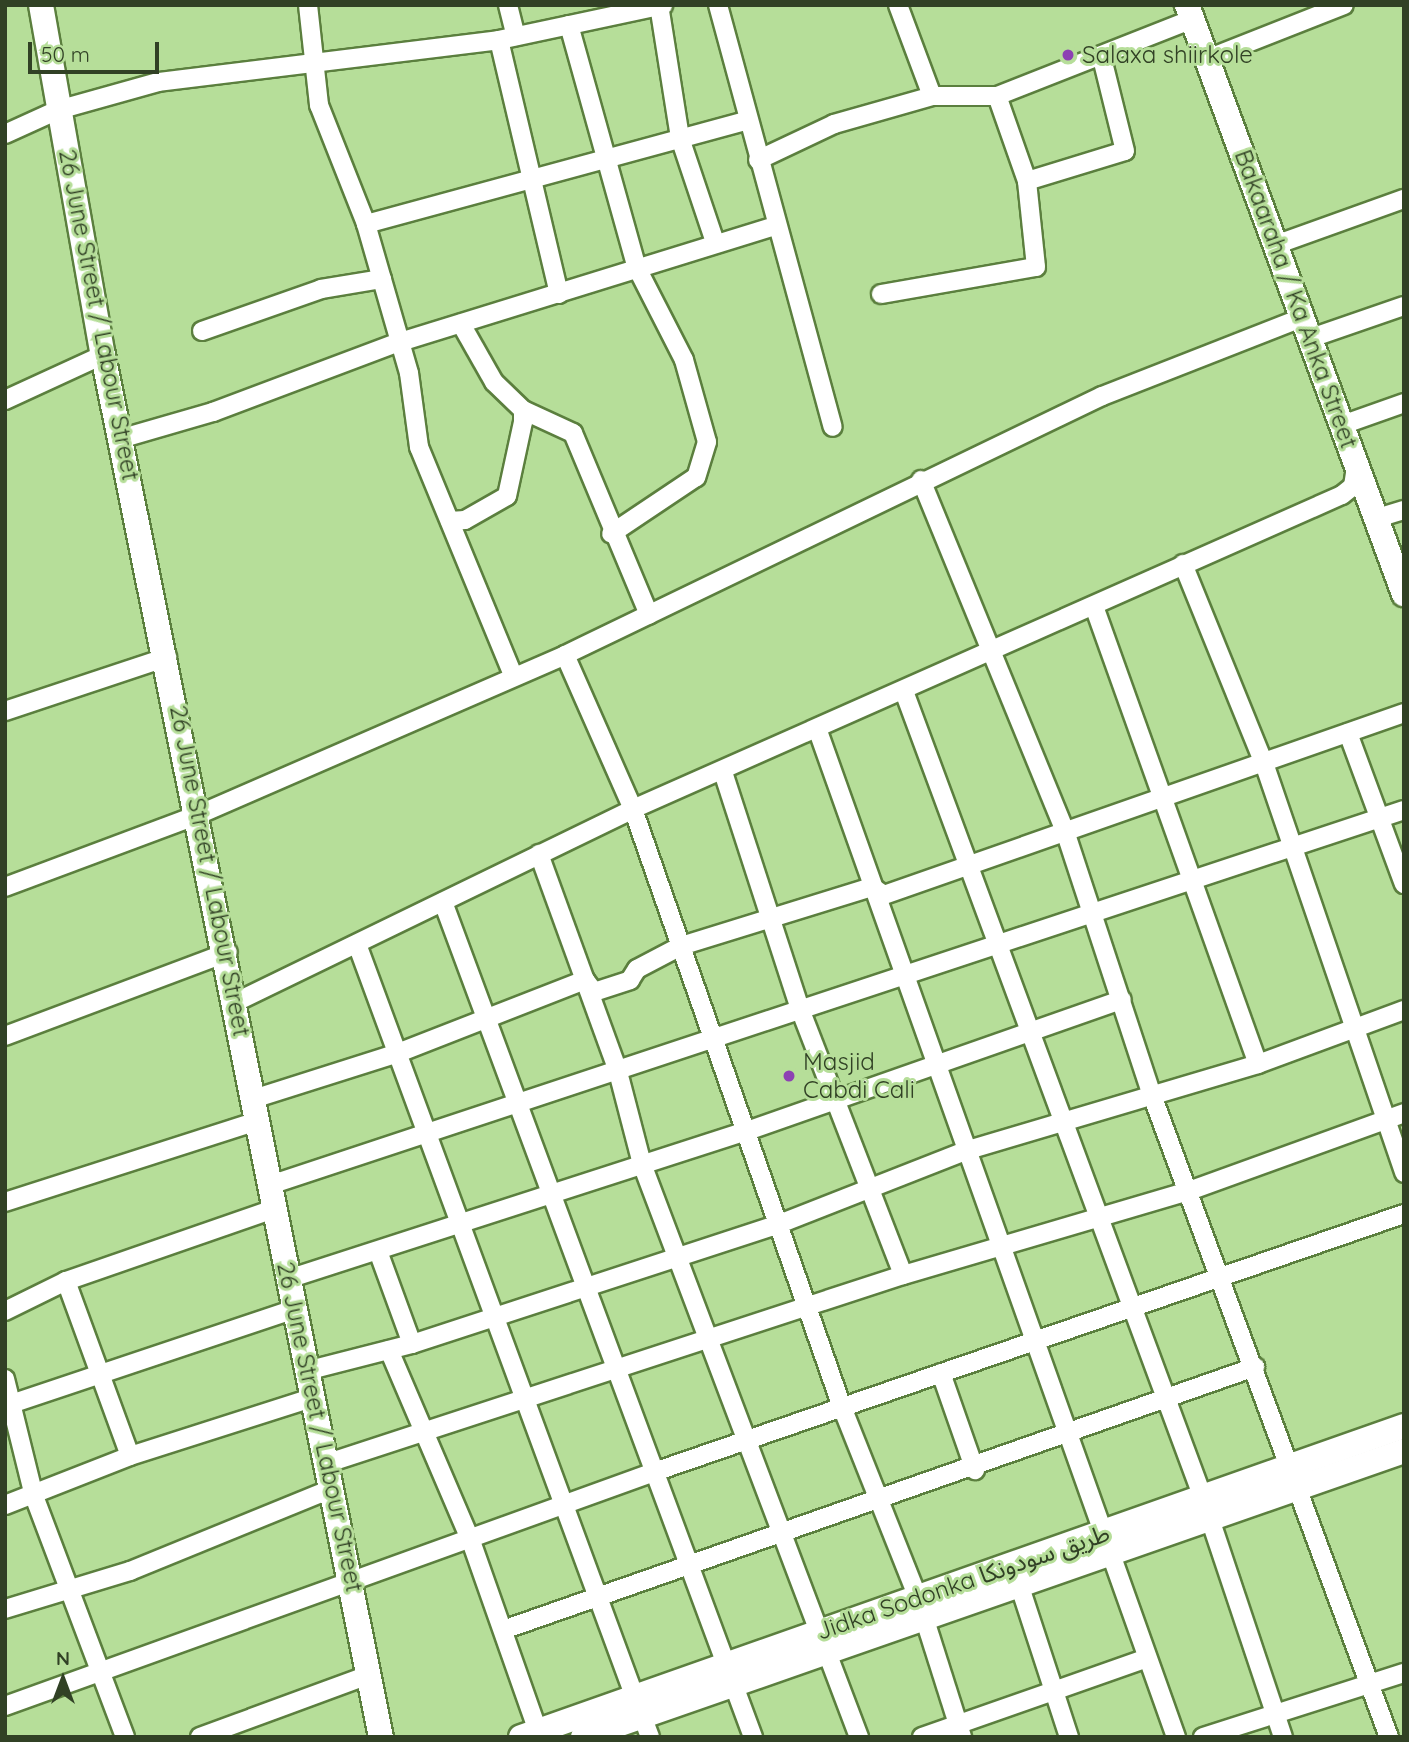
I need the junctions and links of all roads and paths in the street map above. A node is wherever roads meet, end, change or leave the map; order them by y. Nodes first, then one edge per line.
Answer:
1 (41, 5) edge
2 (308, 5) edge
3 (508, 5) edge
4 (718, 5) edge
5 (898, 5) edge
6 (1344, 5) edge
7 (660, 6) edge
8 (1190, 12) edge
9 (586, 14) edge
10 (569, 25) junction
11 (508, 38) junction
12 (312, 58) junction
13 (1102, 58) junction
14 (1207, 59) junction
15 (932, 96) junction
16 (997, 96) junction
17 (58, 110) junction
18 (748, 120) junction
19 (5, 134) edge
20 (680, 138) junction
21 (758, 160) junction
22 (604, 163) junction
23 (1027, 181) junction
24 (532, 183) junction
25 (1404, 199) edge
26 (366, 224) junction
27 (775, 226) junction
28 (715, 243) junction
29 (1278, 244) junction
30 (637, 268) junction
31 (382, 279) junction
32 (559, 294) junction
33 (881, 294) dead end
34 (1404, 306) edge
35 (461, 324) junction
36 (1308, 328) junction
37 (202, 331) dead end
38 (397, 342) junction
39 (103, 355) junction
40 (5, 400) edge
41 (1404, 403) edge
42 (523, 410) junction
43 (1342, 425) junction
44 (833, 427) dead end
45 (123, 438) junction
46 (1356, 466) junction
47 (921, 480) junction
48 (1404, 510) edge
49 (1374, 519) junction
50 (450, 521) junction
51 (611, 534) junction
52 (1183, 564) junction
53 (1404, 594) edge
54 (1095, 609) junction
55 (649, 615) junction
56 (995, 651) junction
57 (565, 655) junction
58 (167, 657) junction
59 (513, 675) junction
60 (905, 694) junction
61 (5, 711) edge
62 (1404, 713) edge
63 (818, 732) junction
64 (1348, 733) junction
65 (1265, 766) junction
66 (723, 772) junction
67 (1162, 801) junction
68 (633, 809) junction
69 (1404, 810) edge
70 (200, 814) junction
71 (1381, 818) junction
72 (1066, 831) junction
73 (1291, 848) junction
74 (539, 854) junction
75 (970, 860) junction
76 (1189, 883) junction
77 (1404, 884) edge
78 (5, 887) edge
79 (872, 887) junction
80 (443, 902) junction
81 (1095, 916) junction
82 (772, 920) junction
83 (357, 944) junction
84 (681, 946) junction
85 (1002, 947) junction
86 (228, 952) junction
87 (906, 974) junction
88 (585, 980) junction
89 (1122, 1000) junction
90 (236, 1002) junction
91 (800, 1009) junction
92 (1404, 1010) edge
93 (484, 1020) junction
94 (1351, 1028) junction
95 (1031, 1033) junction
96 (5, 1036) edge
97 (714, 1036) junction
98 (398, 1053) junction
99 (936, 1063) junction
100 (1258, 1064) junction
101 (617, 1068) junction
102 (1152, 1095) junction
103 (836, 1099) junction
104 (519, 1102) junction
105 (255, 1110) junction
106 (1396, 1116) edge
107 (1062, 1122) junction
108 (747, 1131) junction
109 (425, 1134) junction
110 (968, 1150) junction
111 (642, 1164) junction
112 (1404, 1173) edge
113 (867, 1185) junction
114 (1189, 1191) junction
115 (553, 1192) junction
116 (272, 1197) junction
117 (5, 1202) edge
118 (1404, 1214) edge
119 (1100, 1219) junction
120 (779, 1224) junction
121 (457, 1226) junction
122 (1003, 1248) junction
123 (378, 1251) junction
124 (678, 1253) junction
125 (903, 1275) junction
126 (1221, 1276) junction
127 (288, 1279) junction
128 (66, 1281) junction
129 (585, 1285) junction
130 (808, 1307) junction
131 (295, 1309) junction
132 (5, 1311) edge
133 (1130, 1312) junction
134 (489, 1315) junction
135 (710, 1341) junction
136 (1035, 1341) junction
137 (412, 1344) junction
138 (389, 1350) junction
139 (1255, 1367) junction
140 (618, 1368) junction
141 (102, 1370) junction
142 (306, 1371) junction
143 (942, 1373) junction
144 (5, 1379) edge
145 (312, 1398) junction
146 (1165, 1399) junction
147 (524, 1401) junction
148 (10, 1404) edge
149 (842, 1407) junction
150 (1404, 1426) edge
151 (422, 1432) junction
152 (1067, 1435) junction
153 (746, 1441) junction
154 (1404, 1451) edge
155 (130, 1456) junction
156 (328, 1462) junction
157 (975, 1470) junction
158 (657, 1471) junction
159 (1298, 1476) junction
160 (333, 1488) junction
161 (34, 1496) junction
162 (877, 1499) junction
163 (5, 1505) edge
164 (559, 1506) junction
165 (1207, 1510) junction
166 (782, 1532) junction
167 (471, 1541) junction
168 (1107, 1545) junction
169 (693, 1562) junction
170 (355, 1581) junction
171 (1020, 1587) junction
172 (70, 1590) junction
173 (596, 1595) junction
174 (5, 1609) edge
175 (921, 1609) junction
176 (503, 1630) junction
177 (825, 1641) junction
178 (1147, 1658) junction
179 (102, 1667) junction
180 (1404, 1673) edge
181 (371, 1674) junction
182 (731, 1674) junction
183 (1370, 1685) junction
184 (1053, 1691) junction
185 (5, 1706) edge
186 (1274, 1711) junction
187 (642, 1716) edge
188 (960, 1731) edge
189 (533, 1735) edge
190 (125, 1737) edge
191 (200, 1737) edge
192 (381, 1737) edge
193 (583, 1737) edge
194 (754, 1737) edge
195 (859, 1737) edge
196 (922, 1737) edge
197 (1069, 1737) edge
198 (1176, 1737) edge
199 (1203, 1737) edge
200 (1283, 1737) edge
201 (1390, 1737) edge

1 - 17 street, 26 June Street / Labour Street
2 - 12 street
3 - 11 street
4 - 18 street
5 - 15 street
6 - 14 street
7 - 9 street
7 - 20 street
8 - 13 street
8 - 14 street, Bakaaraha / Ka Anka Street
9 - 10 street
10 - 11 street
10 - 22 street
11 - 12 street
11 - 24 street
12 - 17 street
12 - 26 street
13 - 16 street
13 - 23 street
14 - 29 street, Bakaaraha / Ka Anka Street
15 - 16 street
15 - 21 street
16 - 23 street
17 - 19 street
17 - 39 street, 26 June Street / Labour Street
18 - 20 street
18 - 21 street
20 - 22 street
20 - 28 street
21 - 27 street
22 - 24 street
22 - 30 street
23 - 33 street
24 - 26 street
24 - 32 street
25 - 29 street
26 - 31 street
27 - 28 street
27 - 44 street
28 - 30 street
29 - 36 street, Bakaaraha / Ka Anka Street
30 - 32 street
30 - 51 street
31 - 37 street
31 - 38 street
32 - 35 street
34 - 36 street
35 - 38 street
35 - 42 street
36 - 43 street, Bakaaraha / Ka Anka Street
36 - 47 street
38 - 45 street
38 - 50 street
39 - 40 street
39 - 45 street, 26 June Street / Labour Street
41 - 43 street
42 - 50 street
42 - 51 street
43 - 46 street, Bakaaraha / Ka Anka Street
45 - 58 street, 26 June Street / Labour Street
46 - 49 street, Bakaaraha / Ka Anka Street
46 - 52 street
47 - 55 street
47 - 56 street
48 - 49 street
49 - 53 street, Bakaaraha / Ka Anka Street
50 - 59 street
51 - 55 street
52 - 54 street
52 - 65 street
54 - 56 street
54 - 67 street
55 - 57 street
56 - 60 street
56 - 72 street
57 - 59 street
57 - 68 street
58 - 61 street
58 - 70 street, 26 June Street / Labour Street
59 - 70 street
60 - 63 street
60 - 75 street
62 - 64 street
63 - 66 street
63 - 79 street
64 - 65 street
64 - 71 street
65 - 67 street
65 - 73 street
66 - 68 street
66 - 82 street
67 - 72 street
67 - 76 street
68 - 74 street
68 - 84 street
69 - 71 street
70 - 78 street
70 - 86 street, 26 June Street / Labour Street
71 - 73 street
71 - 77 street
72 - 75 street
72 - 81 street
73 - 76 street
73 - 94 street
74 - 80 street
74 - 88 street
75 - 79 street
75 - 85 street
76 - 81 street
76 - 100 street
79 - 82 street
79 - 87 street
80 - 83 street
80 - 93 street
81 - 85 street
81 - 89 street
82 - 84 street
82 - 91 street
83 - 90 street
83 - 98 street
84 - 88 street
84 - 97 street
85 - 87 street
85 - 95 street
86 - 90 street, 26 June Street / Labour Street
86 - 96 street
87 - 91 street
87 - 99 street
88 - 93 street
88 - 101 street
89 - 95 street
89 - 102 street
90 - 105 street, 26 June Street / Labour Street
91 - 97 street
91 - 103 street
92 - 94 street
93 - 98 street
93 - 104 street
94 - 100 street
94 - 106 street
95 - 99 street
95 - 107 street
97 - 101 street
97 - 108 street
98 - 105 street
98 - 109 street
99 - 103 street
99 - 110 street
100 - 102 street
101 - 104 street
101 - 111 street
102 - 107 street
102 - 114 street
103 - 108 street
103 - 113 street
104 - 109 street
104 - 115 street
105 - 116 street, 26 June Street / Labour Street
105 - 117 street
106 - 112 street
106 - 114 street
107 - 110 street
107 - 119 street
108 - 111 street
108 - 120 street
109 - 116 street
109 - 121 street
110 - 113 street
110 - 122 street
111 - 115 street
111 - 124 street
113 - 120 street
113 - 125 street
114 - 119 street
114 - 126 street
115 - 121 street
115 - 129 street
116 - 127 street, 26 June Street / Labour Street
116 - 128 street
118 - 126 street
119 - 122 street
119 - 133 street
120 - 124 street
120 - 130 street
121 - 123 street
121 - 134 street
122 - 125 street
122 - 136 street
123 - 127 street
123 - 137 street
124 - 129 street
124 - 135 street
125 - 130 street
126 - 133 street
126 - 139 street
127 - 131 street, 26 June Street / Labour Street
128 - 132 street
128 - 141 street
129 - 134 street
129 - 140 street
130 - 135 street
130 - 149 street
131 - 141 street
131 - 142 street, 26 June Street / Labour Street
133 - 136 street
133 - 146 street
134 - 137 street
134 - 147 street
135 - 140 street
135 - 153 street
136 - 143 street
136 - 152 street
137 - 138 street
138 - 142 street
138 - 151 street
139 - 146 street
139 - 159 street
140 - 147 street
140 - 158 street
141 - 148 street
141 - 155 street
142 - 145 street, 26 June Street / Labour Street
143 - 149 street
143 - 157 street
144 - 148 street
145 - 155 street
145 - 156 street, 26 June Street / Labour Street
146 - 152 street
146 - 165 street
147 - 151 street
147 - 164 street
148 - 161 street
149 - 153 street
149 - 162 street
150 - 159 street, Jidka Sodonka طريق سودونكا
151 - 156 street
151 - 167 street
152 - 157 street
152 - 168 street
153 - 158 street
153 - 166 street
154 - 159 street, Jidka Sodonka طريق سودونكا
155 - 161 street
156 - 160 street, 26 June Street / Labour Street
157 - 162 street
158 - 164 street
158 - 169 street
159 - 165 street, Jidka Sodonka طريق سودونكا
159 - 183 street
160 - 170 street, 26 June Street / Labour Street
160 - 172 street
161 - 163 street
161 - 172 street
162 - 166 street
162 - 175 street
164 - 167 street
164 - 173 street
165 - 168 street, Jidka Sodonka طريق سودونكا
165 - 186 street
166 - 169 street
166 - 177 street
167 - 170 street
167 - 176 street
168 - 171 street, Jidka Sodonka طريق سودونكا
168 - 175 street, Jidka Sodonka طريق سودونكا
168 - 178 street
169 - 173 street
169 - 182 street
170 - 179 street
170 - 181 street, 26 June Street / Labour Street
171 - 175 street, Jidka Sodonka طريق سودونكا
171 - 184 street
172 - 174 street
172 - 179 street
173 - 176 street
173 - 187 street
175 - 177 street, Jidka Sodonka طريق سودونكا
175 - 188 street
176 - 189 street
177 - 182 street, Jidka Sodonka طريق سودونكا
177 - 195 street
178 - 184 street
178 - 198 street
179 - 185 street
179 - 190 street
180 - 183 street
181 - 191 street
181 - 192 street, 26 June Street / Labour Street
182 - 187 street, Jidka Sodonka طريق سودونكا
182 - 194 street
183 - 186 street
183 - 201 street
184 - 188 street
184 - 197 street
186 - 199 street
186 - 200 street
187 - 189 street, Jidka Sodonka طريق سودونكا
187 - 193 street, Jidka Sodonka طريق سودونكا
188 - 196 street

